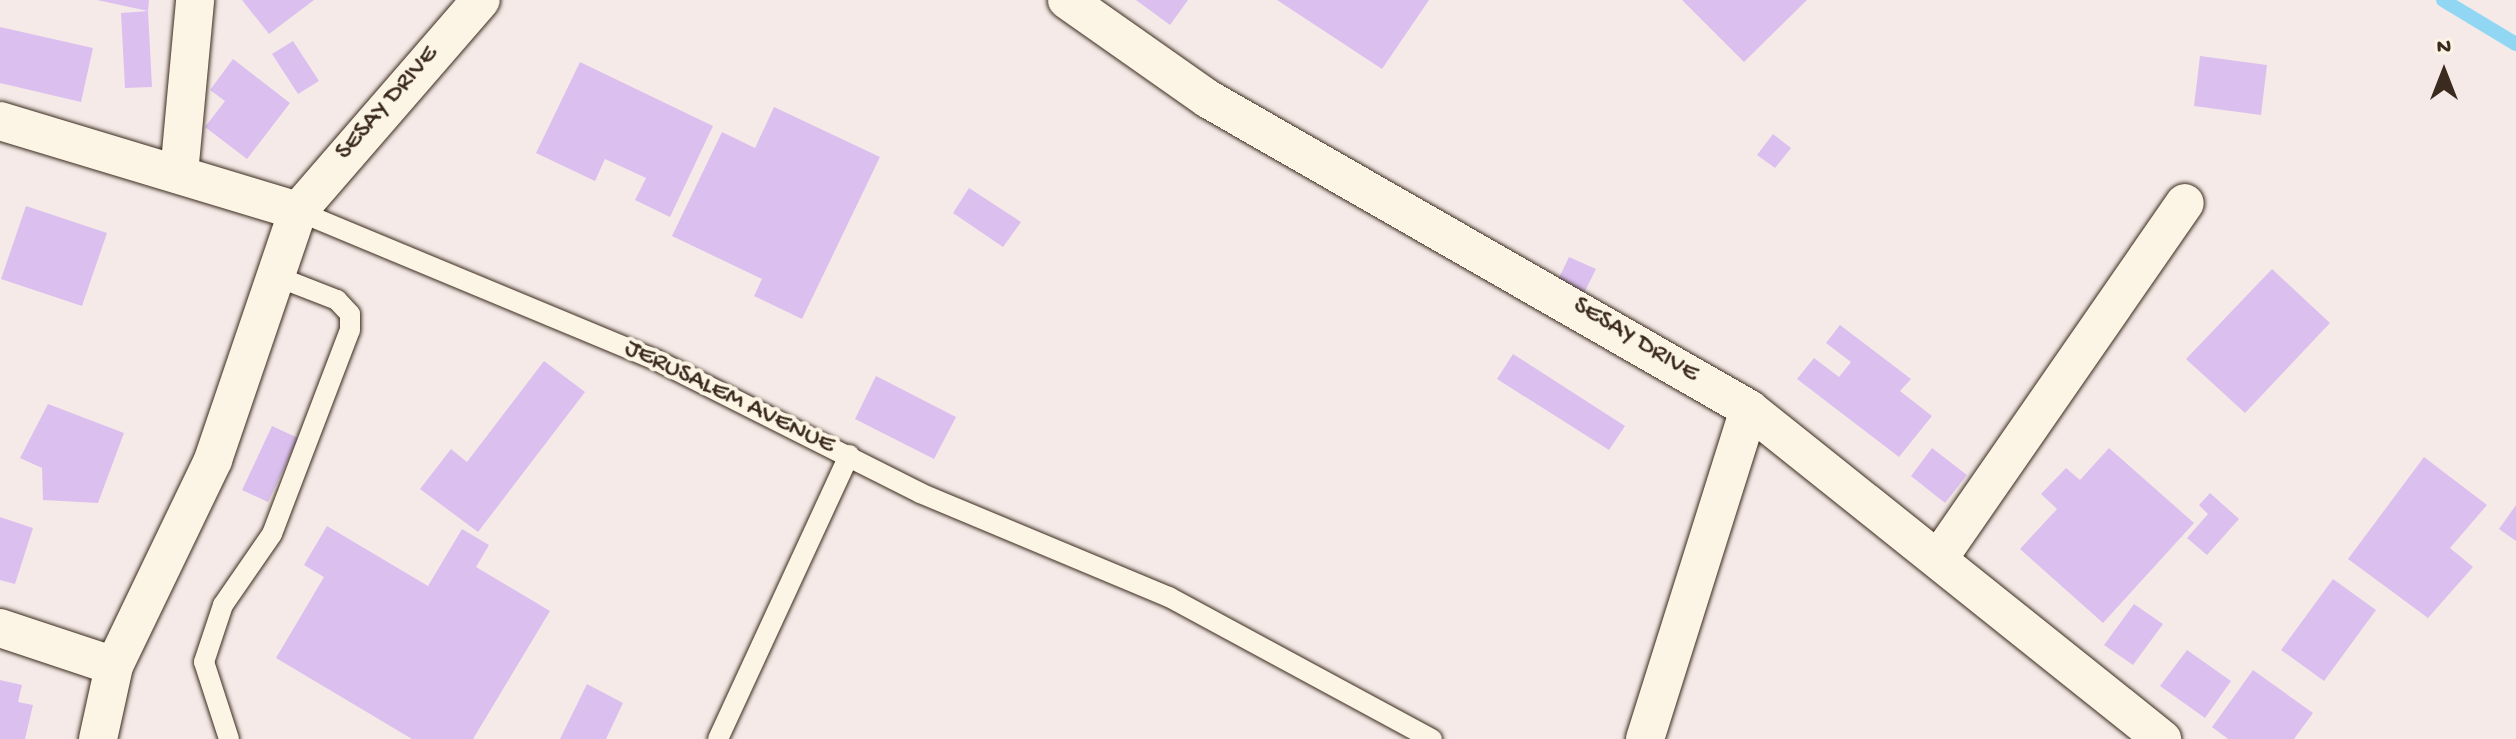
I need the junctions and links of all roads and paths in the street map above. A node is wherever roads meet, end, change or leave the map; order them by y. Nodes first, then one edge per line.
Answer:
1 (195, 0) edge
2 (481, 0) edge
3 (1067, 0) edge
4 (0, 121) edge
5 (179, 174) junction
6 (2185, 203) dead end
7 (298, 211) junction
8 (278, 277) junction
9 (1749, 409) junction
10 (849, 455) junction
11 (1941, 555) junction
12 (0, 628) edge
13 (114, 666) junction
14 (98, 739) edge
15 (229, 739) edge
16 (718, 739) edge
17 (1432, 739) edge
18 (1645, 739) edge
19 (2162, 739) edge

1 - 5 street
2 - 7 street, SESAY DRIVE
3 - 9 street, SESAY DRIVE
4 - 5 street, JERUSALEM AVENUE
5 - 7 street, JERUSALEM AVENUE
6 - 11 street
7 - 8 street
7 - 10 lane, JERUSALEM AVENUE
8 - 13 street
8 - 15 lane
9 - 11 street, SESAY DRIVE
9 - 18 street
10 - 16 lane
10 - 17 lane, JERUSALEM AVENUE
11 - 19 street, SESAY DRIVE
12 - 13 street
13 - 14 street

